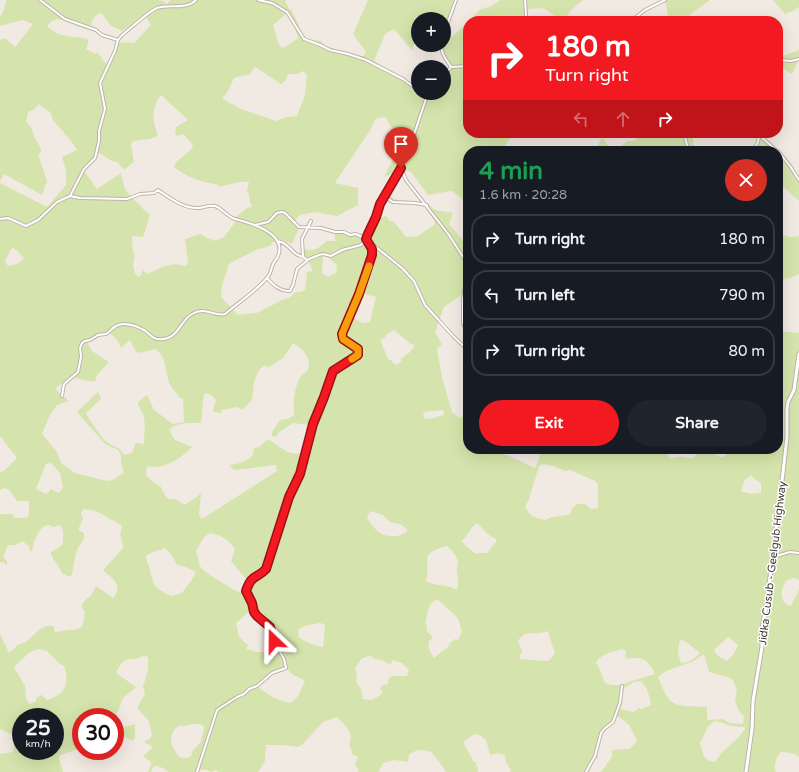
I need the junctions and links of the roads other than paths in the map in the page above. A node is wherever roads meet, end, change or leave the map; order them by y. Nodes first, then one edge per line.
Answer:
1 (40, 0) edge
2 (196, 0) edge
3 (258, 0) edge
4 (456, 0) edge
5 (525, 0) edge
6 (665, 0) edge
7 (451, 14) edge
8 (526, 16) edge
9 (637, 16) edge
10 (118, 40) junction
11 (799, 59) edge
12 (783, 60) edge
13 (463, 66) edge
14 (451, 67) edge
15 (411, 85) edge
16 (426, 100) edge
17 (763, 138) edge
18 (772, 146) edge
19 (783, 157) edge
20 (401, 168) junction
21 (799, 180) edge
22 (70, 196) junction
23 (384, 196) junction
24 (427, 205) junction
25 (0, 219) edge
26 (311, 221) dead end
27 (254, 225) junction
28 (309, 227) junction
29 (366, 239) junction
30 (278, 241) junction
31 (303, 256) junction
32 (463, 257) edge
33 (307, 261) junction
34 (267, 278) junction
35 (463, 300) edge
36 (463, 323) edge
37 (463, 346) edge
38 (799, 354) edge
39 (62, 396) dead end
40 (799, 553) edge
41 (773, 557) junction
42 (622, 686) dead end
43 (197, 772) edge
44 (586, 772) edge
45 (746, 772) edge

1 - 10 street
2 - 10 street
3 - 15 street
4 - 7 street
5 - 8 street
6 - 9 street
10 - 22 street
11 - 12 street
13 - 14 street
16 - 20 street
17 - 18 street
19 - 21 street
20 - 23 street
20 - 24 street
22 - 25 street
22 - 27 street
23 - 24 street
23 - 29 street
24 - 32 street
26 - 28 street
27 - 28 street
27 - 30 street
28 - 29 street
28 - 31 street
29 - 33 street
29 - 37 street
29 - 43 street
30 - 31 street
30 - 34 street
31 - 33 street
33 - 34 street
34 - 39 street
35 - 36 street
38 - 41 street, Jidka Cusub - Geelgub Highway
40 - 41 street
41 - 45 street, Jidka Cusub - Geelgub Highway
42 - 44 street

